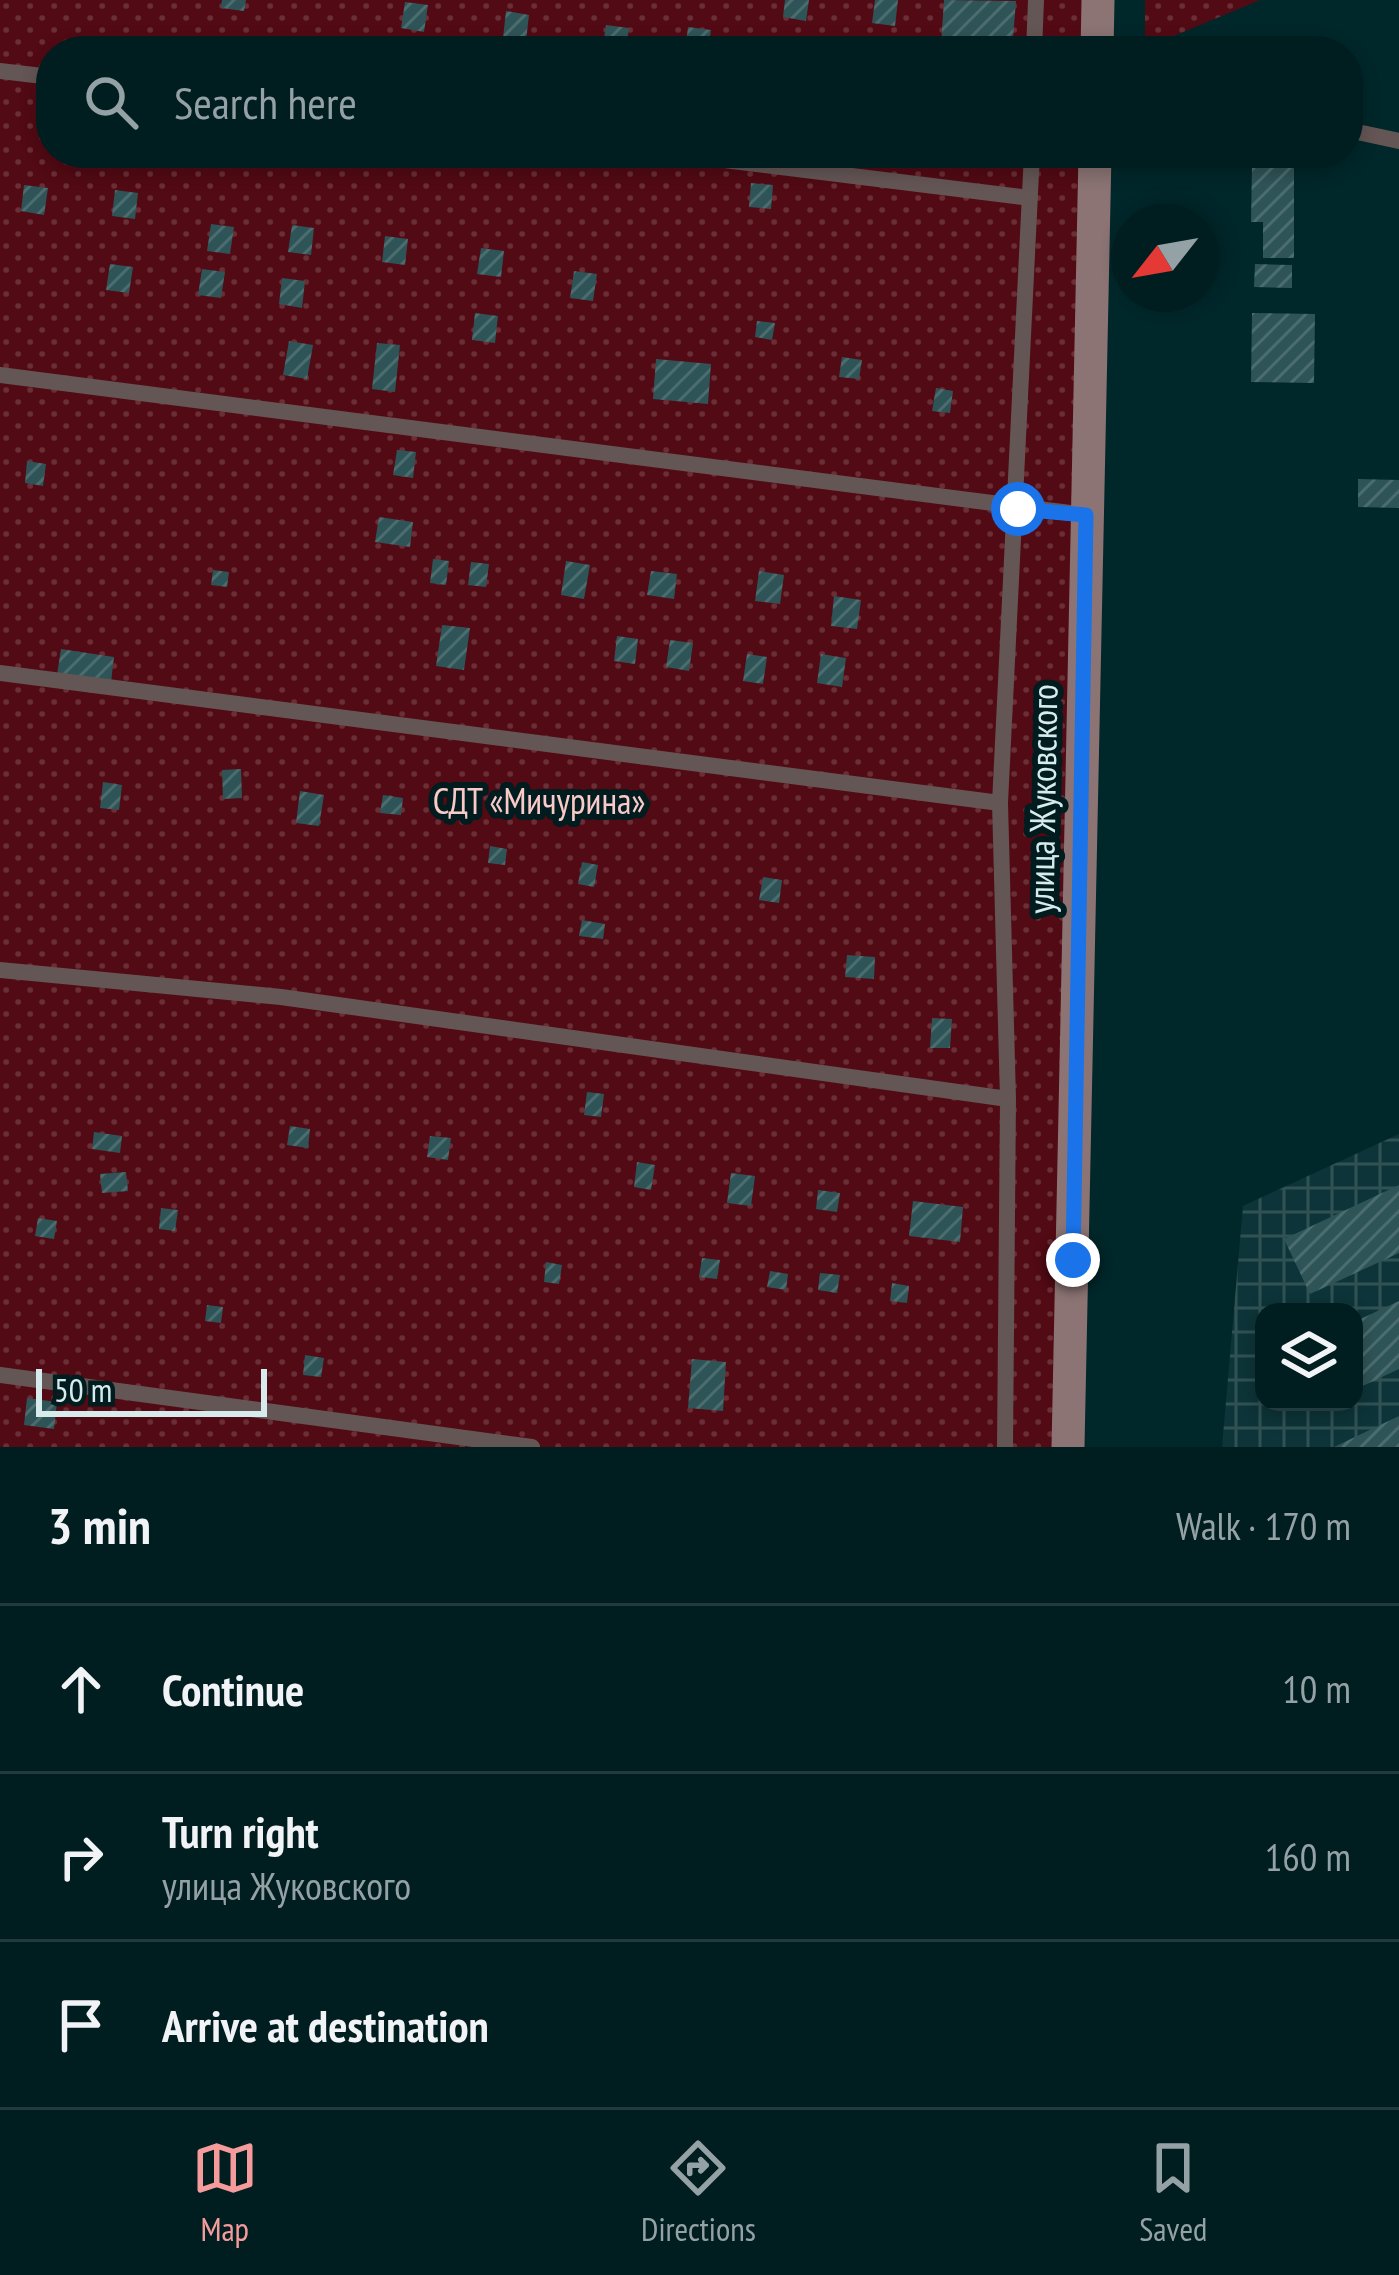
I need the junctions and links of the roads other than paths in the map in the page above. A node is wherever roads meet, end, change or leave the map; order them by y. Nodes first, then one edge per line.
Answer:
1 (1036, 0) edge
2 (1099, 0) edge
3 (1035, 36) edge
4 (1098, 36) edge
5 (0, 71) edge
6 (36, 75) edge
7 (1363, 133) edge
8 (1399, 140) edge
9 (788, 168) edge
10 (1031, 168) edge
11 (1095, 168) edge
12 (1030, 198) junction
13 (0, 375) edge
14 (1018, 509) junction
15 (1086, 515) junction
16 (0, 673) edge
17 (1000, 803) junction
18 (0, 970) edge
19 (1008, 1099) junction
20 (0, 1375) edge
21 (532, 1447) edge
22 (1005, 1447) edge
23 (1068, 1447) edge

1 - 3 lane
2 - 4 main road
5 - 6 lane
7 - 8 lane
9 - 12 lane
10 - 12 lane
11 - 15 main road, улица Жуковского
12 - 14 lane
13 - 14 lane
14 - 15 lane
14 - 17 lane
15 - 23 main road, улица Жуковского
16 - 17 lane
17 - 19 lane
18 - 19 lane
19 - 22 lane
20 - 21 lane

